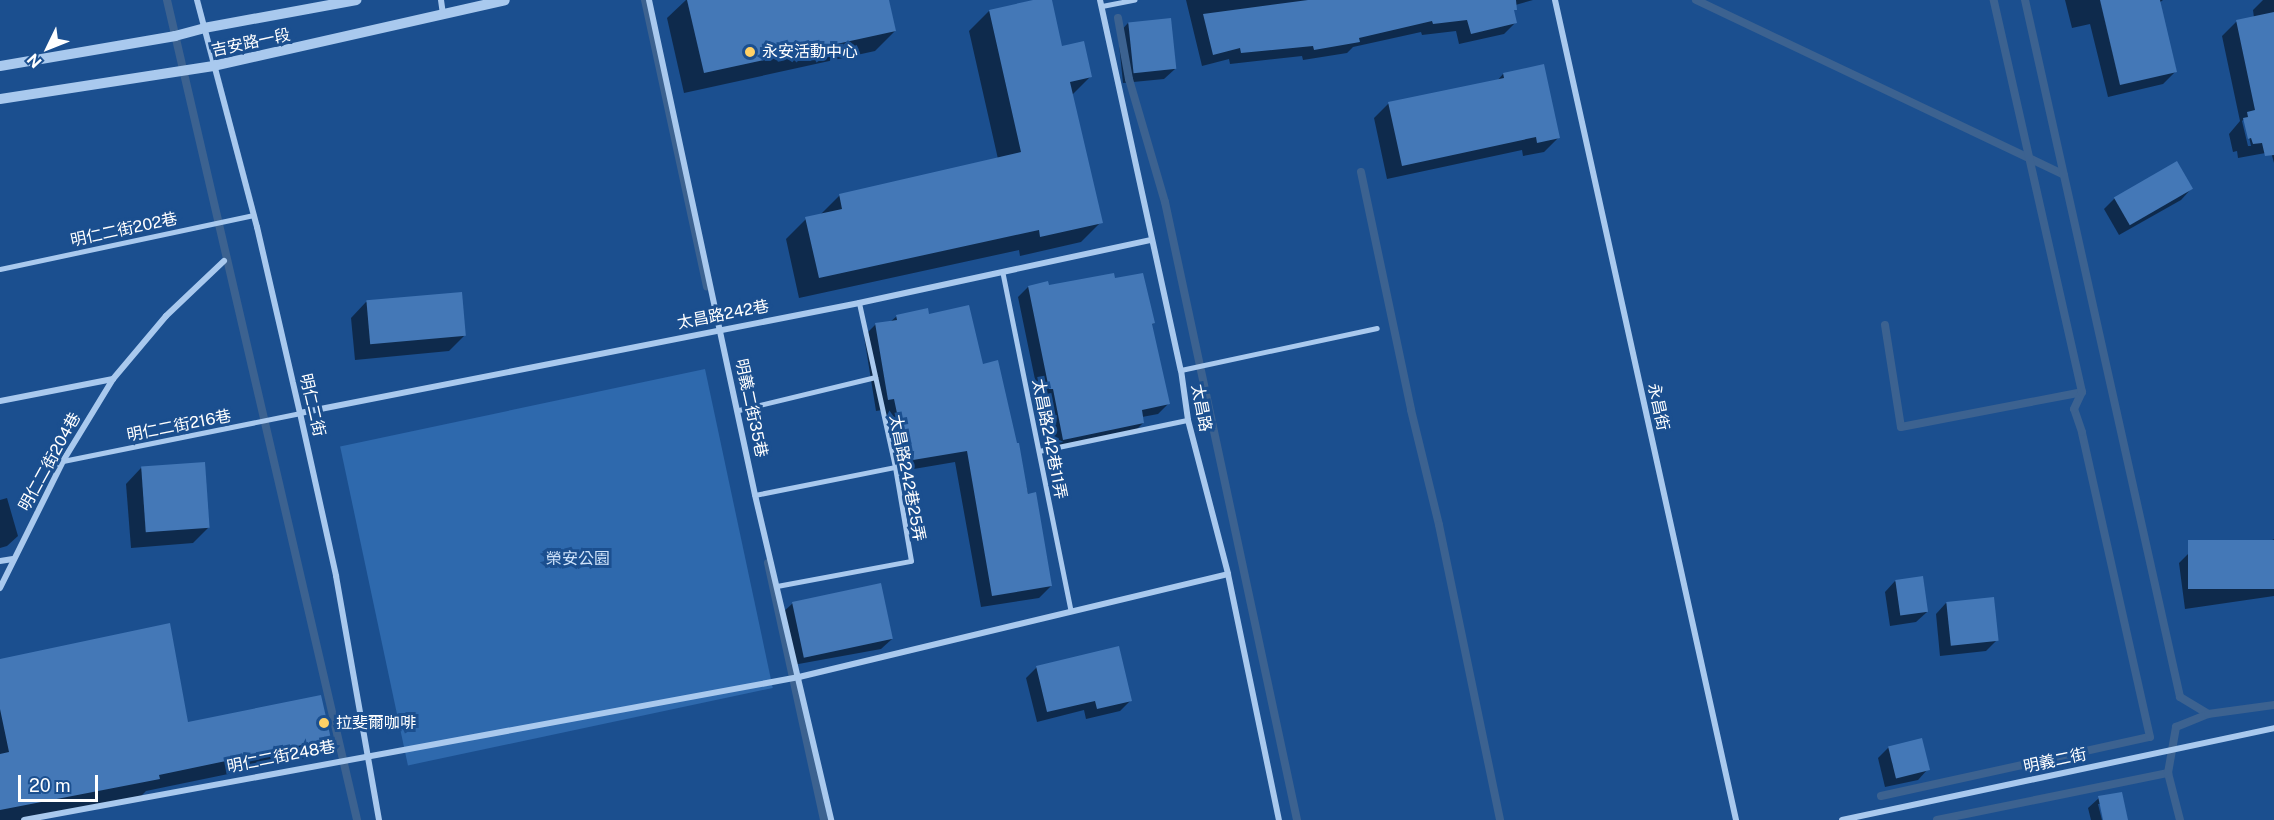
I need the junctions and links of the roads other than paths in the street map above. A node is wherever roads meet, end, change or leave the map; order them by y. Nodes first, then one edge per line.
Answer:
1 (197, 0) edge
2 (356, 0) edge
3 (441, 0) edge
4 (505, 0) edge
5 (649, 0) edge
6 (1134, 0) edge
7 (1555, 0) edge
8 (1101, 3) edge
9 (443, 16) junction
10 (204, 28) junction
11 (0, 66) edge
12 (213, 66) junction
13 (0, 99) edge
14 (253, 215) junction
15 (1151, 240) junction
16 (224, 261) dead end
17 (0, 269) edge
18 (1002, 273) junction
19 (859, 303) junction
20 (1377, 328) dead end
21 (720, 330) junction
22 (1181, 370) junction
23 (875, 377) junction
24 (113, 379) junction
25 (0, 402) edge
26 (739, 410) junction
27 (300, 413) junction
28 (1188, 420) junction
29 (1039, 451) junction
30 (63, 462) junction
31 (895, 467) junction
32 (755, 495) junction
33 (13, 559) junction
34 (0, 561) edge
35 (1228, 574) junction
36 (777, 586) junction
37 (0, 588) edge
38 (1071, 610) junction
39 (799, 677) junction
40 (2274, 728) edge
41 (366, 755) junction
42 (24, 820) edge
43 (379, 820) edge
44 (831, 820) edge
45 (1279, 820) edge
46 (1736, 820) edge
47 (1842, 820) edge

1 - 10 street, 明仁二街
2 - 10 street, 吉安路一段
3 - 9 street
4 - 9 street, 吉安路一段
5 - 21 street, 明義二街35巷
6 - 8 lane
7 - 46 street, 永昌街
8 - 15 street, 太昌路
9 - 12 street, 吉安路一段
10 - 11 street, 吉安路一段
10 - 12 street, 明仁二街
12 - 13 street, 吉安路一段
12 - 14 street, 明仁二街
14 - 17 lane, 明仁二街202巷
14 - 27 street, 明仁二街
15 - 18 street, 太昌路242巷
15 - 22 street, 太昌路
16 - 24 street, 明仁二街204巷
18 - 19 street, 太昌路242巷
18 - 29 lane, 太昌路242巷11弄
19 - 21 street, 太昌路242巷
19 - 23 lane, 太昌路242巷25弄
20 - 22 lane
21 - 26 street, 明義二街35巷
21 - 27 street, 太昌路242巷
22 - 28 street, 太昌路
23 - 26 lane
23 - 31 lane, 太昌路242巷25弄
24 - 25 street, 明仁二街204巷
24 - 30 street, 明仁二街204巷
26 - 32 street, 明義二街35巷
27 - 30 lane, 明仁二街216巷
27 - 41 street, 明仁二街
28 - 29 lane
28 - 35 street, 太昌路
29 - 38 lane, 太昌路242巷11弄
30 - 33 street, 明仁二街204巷
31 - 32 lane
31 - 36 lane, 太昌路242巷25弄
32 - 36 street, 明義二街35巷
33 - 34 street
33 - 37 street, 明仁二街204巷
35 - 38 street, 明仁二街248巷
35 - 45 street, 太昌路
36 - 39 street, 明義二街35巷
38 - 39 street, 明仁二街248巷
39 - 41 street, 明仁二街248巷
39 - 44 street, 明義二街35巷
40 - 47 street, 明義二街
41 - 42 street, 明仁二街248巷
41 - 43 street, 明仁二街

